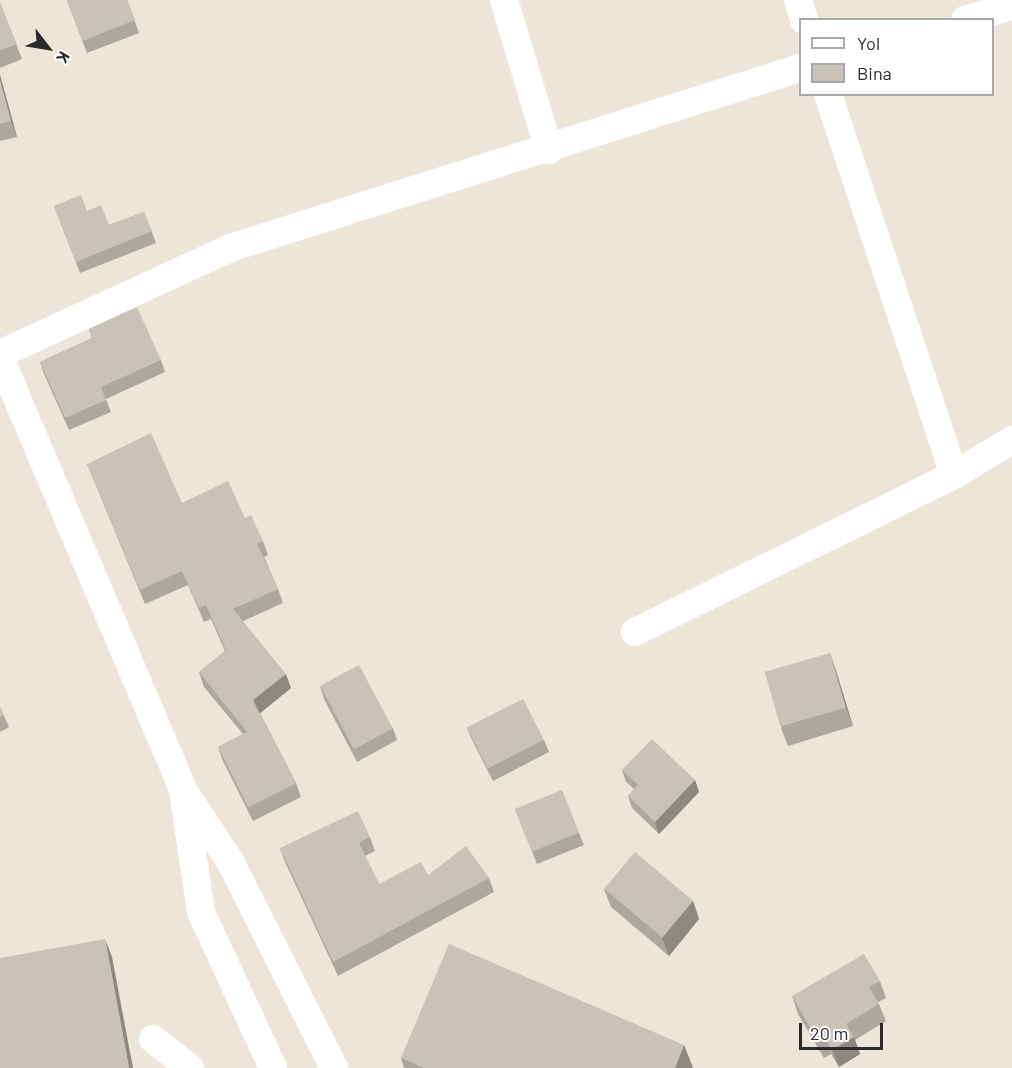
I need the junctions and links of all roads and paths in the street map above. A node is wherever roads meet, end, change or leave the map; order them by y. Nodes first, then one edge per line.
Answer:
1 (504, 0) edge
2 (798, 0) edge
3 (1012, 6) edge
4 (803, 18) edge
5 (972, 18) edge
6 (799, 69) edge
7 (829, 96) edge
8 (549, 150) junction
9 (0, 356) edge
10 (7, 394) edge
11 (1012, 440) edge
12 (954, 475) junction
13 (635, 633) dead end
14 (183, 790) junction
15 (153, 1039) dead end
16 (190, 1068) edge
17 (273, 1068) edge
18 (334, 1068) edge

1 - 8 street
2 - 4 street
3 - 5 street
6 - 8 street
7 - 12 street
8 - 9 street
9 - 10 street
10 - 14 street
11 - 12 street
12 - 13 street
14 - 17 street
14 - 18 street
15 - 16 street

